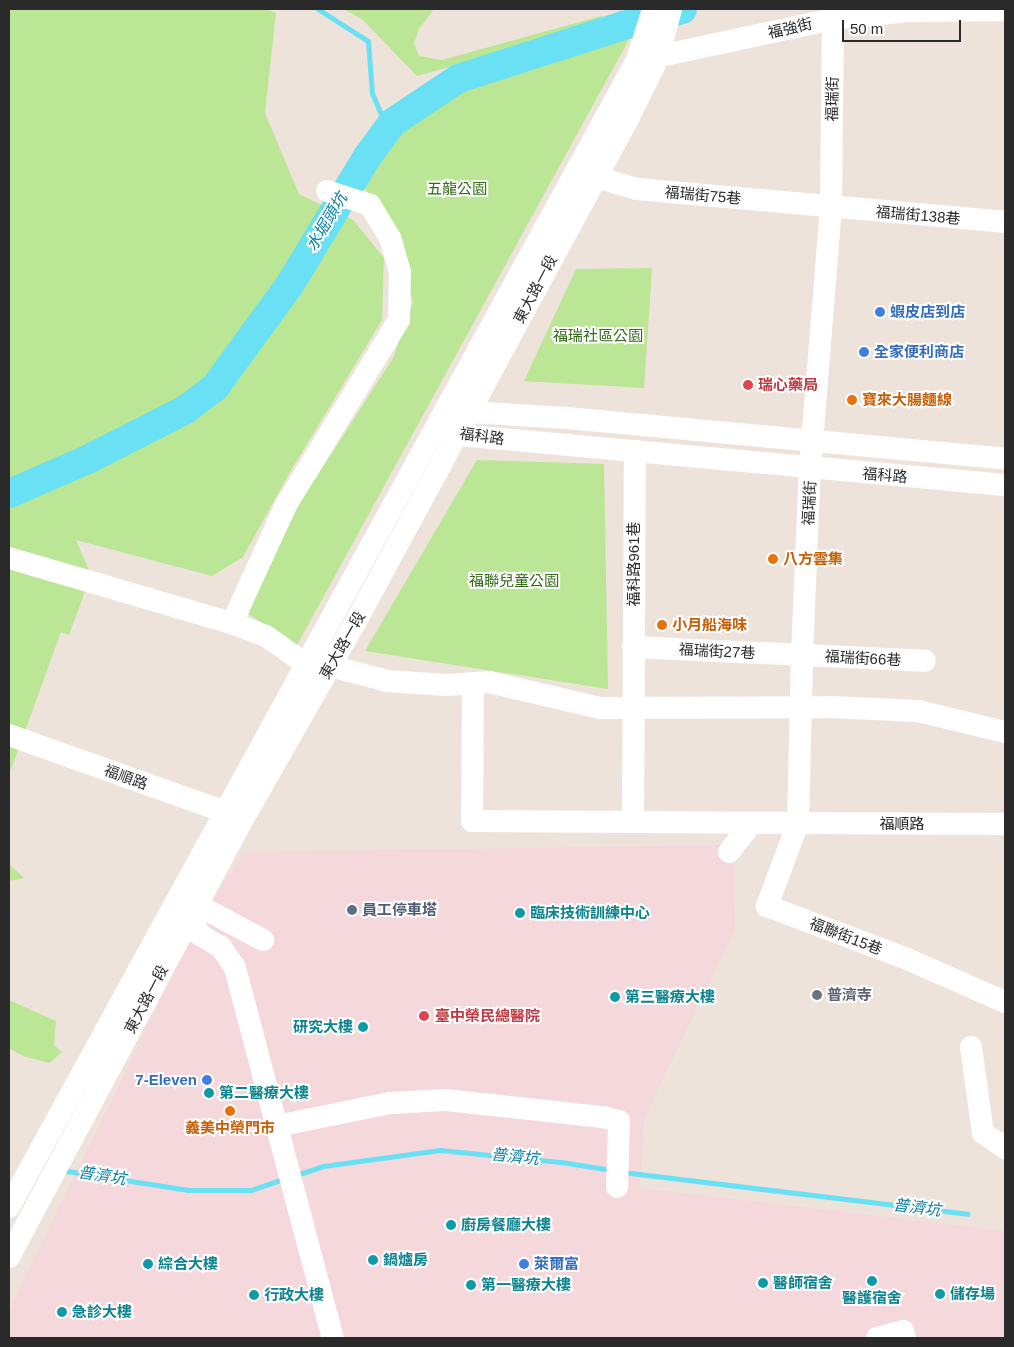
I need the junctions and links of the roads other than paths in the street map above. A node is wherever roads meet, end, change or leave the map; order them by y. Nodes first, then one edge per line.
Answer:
1 (653, 9) edge
2 (1005, 10) edge
3 (833, 19) junction
4 (661, 23) edge
5 (648, 59) junction
6 (588, 171) junction
7 (327, 191) dead end
8 (831, 208) junction
9 (1005, 222) edge
10 (468, 412) junction
11 (439, 423) junction
12 (458, 435) junction
13 (812, 441) junction
14 (635, 451) junction
15 (1005, 459) edge
16 (810, 468) junction
17 (1005, 485) edge
18 (9, 558) edge
19 (232, 623) junction
20 (633, 647) junction
21 (802, 655) junction
22 (925, 661) dead end
23 (307, 665) junction
24 (330, 666) junction
25 (472, 683) junction
26 (632, 706) junction
27 (802, 708) junction
28 (1005, 732) edge
29 (9, 735) edge
30 (233, 815) junction
31 (633, 822) junction
32 (798, 823) junction
33 (751, 824) junction
34 (1005, 824) edge
35 (729, 852) dead end
36 (182, 911) junction
37 (235, 968) junction
38 (1005, 1002) edge
39 (971, 1047) dead end
40 (277, 1126) junction
41 (1005, 1148) edge
42 (617, 1188) dead end
43 (9, 1207) edge
44 (9, 1258) edge
45 (333, 1338) edge
46 (877, 1338) edge
47 (905, 1338) edge

1 - 4 street, 東大路一段
2 - 3 street, 福強街
3 - 5 street, 福強街
3 - 8 street, 福瑞街
4 - 5 street, 東大路一段
5 - 6 street, 東大路一段
6 - 8 street, 福瑞街75巷
6 - 10 street, 東大路一段
6 - 11 street, 東大路一段
7 - 19 street
8 - 9 street, 福瑞街138巷
8 - 13 street, 福瑞街
10 - 11 street, 福科路
10 - 12 street, 東大路一段
10 - 13 street, 福科路
11 - 12 street, 福科路
11 - 23 street, 東大路一段
12 - 14 street, 福科路
12 - 24 street, 東大路一段
13 - 15 street, 福科路
13 - 16 street, 福瑞街
14 - 16 street, 福科路
14 - 20 street, 福科路961巷
16 - 17 street, 福科路
16 - 21 street, 福瑞街
18 - 19 street
19 - 23 street
20 - 21 street, 福瑞街27巷
20 - 26 street, 福科路961巷
21 - 22 street, 福瑞街66巷
21 - 27 street, 福瑞街
23 - 24 street
23 - 30 street, 東大路一段
24 - 25 street
24 - 30 street, 東大路一段
25 - 26 street
25 - 31 street
26 - 27 street
26 - 31 street, 福科路961巷
27 - 28 street
27 - 32 street, 福瑞街
29 - 30 street, 福順路
30 - 36 street, 東大路一段
31 - 33 street
32 - 33 street
32 - 34 street, 福順路
32 - 38 street, 福聯街15巷
33 - 35 street
36 - 37 street
36 - 37 street
36 - 43 street, 東大路一段
36 - 44 street, 東大路一段
37 - 40 street
39 - 41 street
40 - 42 street
40 - 45 street
46 - 47 street

